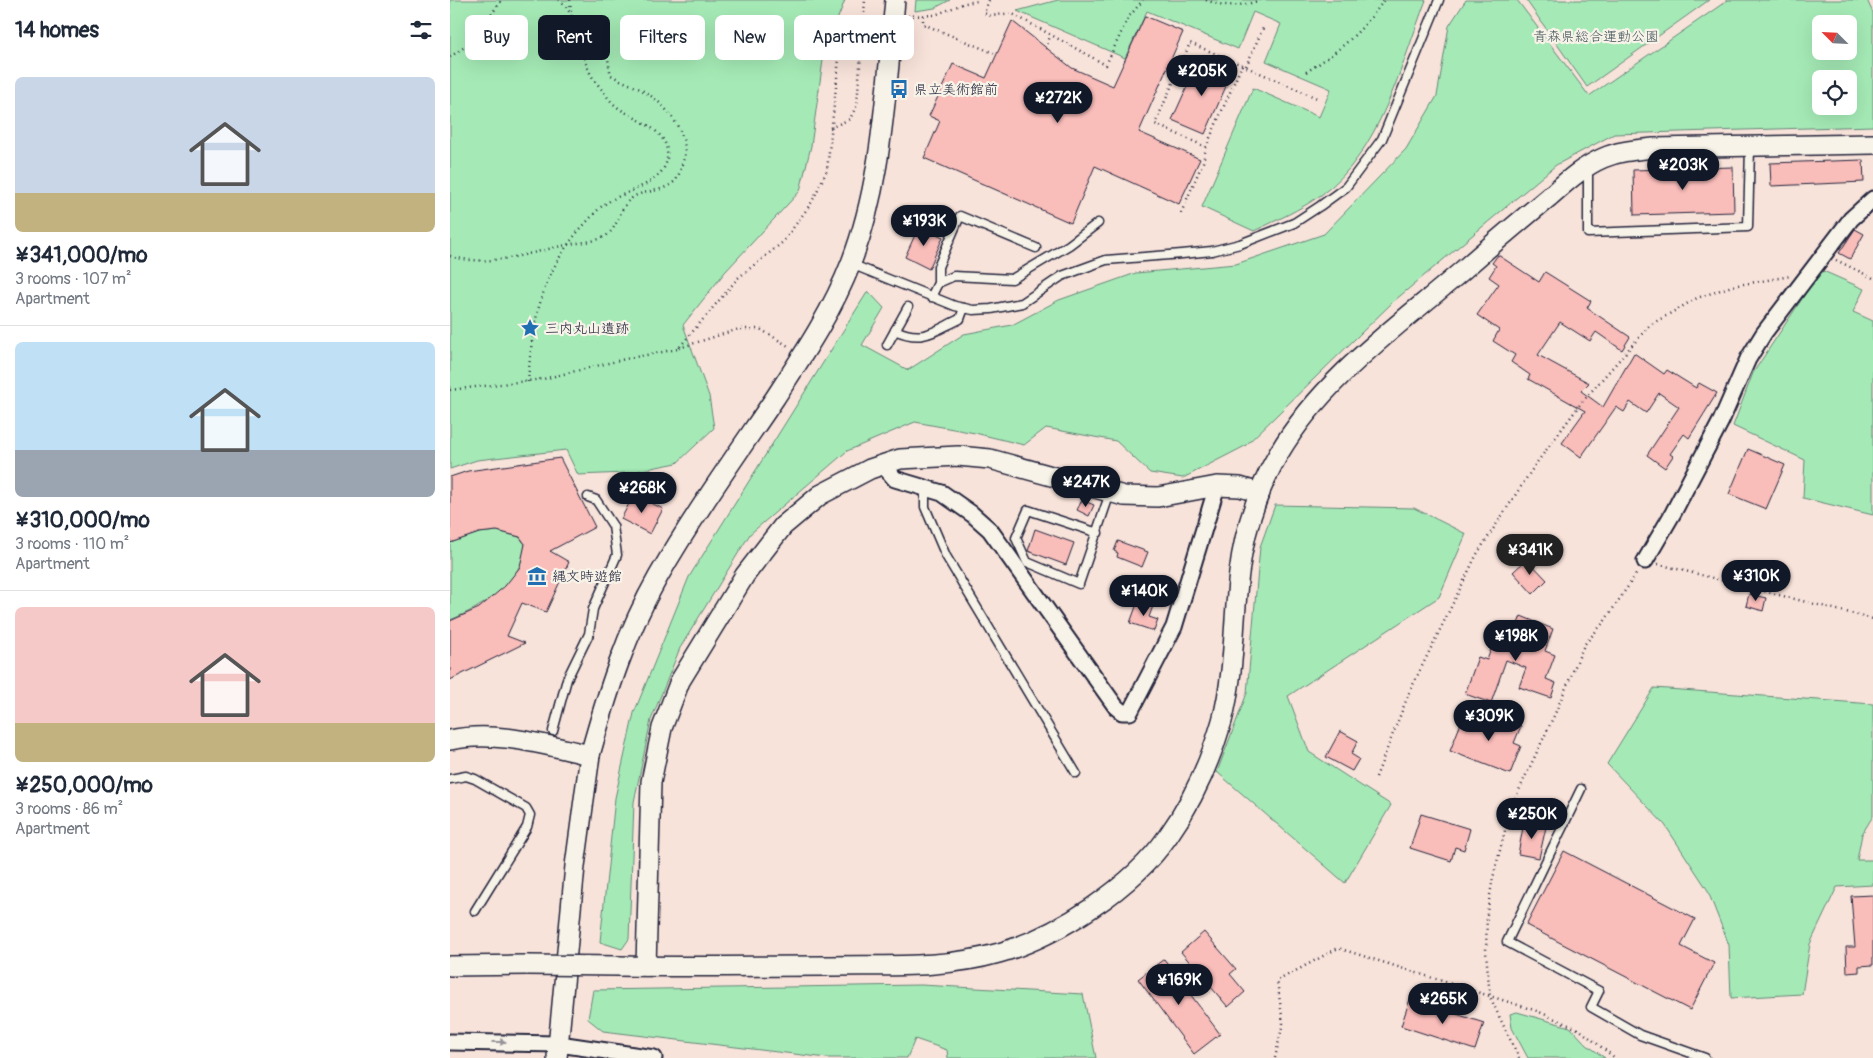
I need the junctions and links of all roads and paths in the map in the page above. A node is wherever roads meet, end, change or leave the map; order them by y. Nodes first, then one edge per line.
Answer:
1 (502, 0) edge
2 (558, 0) edge
3 (570, 0) edge
4 (866, 0) edge
5 (989, 0) edge
6 (1143, 0) edge
7 (1206, 0) edge
8 (1262, 0) edge
9 (1384, 0) edge
10 (1439, 0) edge
11 (965, 1) edge
12 (978, 1) edge
13 (899, 8) edge
14 (571, 15) joint
15 (864, 15) edge
16 (923, 15) junction
17 (1264, 26) dead end
18 (1050, 36) junction
19 (1046, 49) dead end
20 (996, 54) dead end
21 (450, 57) edge
22 (585, 60) edge
23 (608, 60) edge
24 (838, 60) edge
25 (861, 60) edge
26 (1242, 65) junction
27 (1246, 67) junction
28 (1166, 72) dead end
29 (1306, 72) dead end
30 (1176, 76) junction
31 (1319, 98) dead end
32 (830, 128) junction
33 (1873, 144) edge
34 (1750, 146) junction
35 (1206, 147) junction
36 (1588, 167) junction
37 (1873, 199) edge
38 (1181, 213) dead end
39 (1098, 223) dead end
40 (567, 245) junction
41 (1036, 248) dead end
42 (1824, 254) junction
43 (450, 256) edge
44 (851, 264) junction
45 (1809, 274) junction
46 (1873, 278) edge
47 (938, 283) junction
48 (931, 297) junction
49 (908, 307) dead end
50 (964, 308) junction
51 (895, 330) junction
52 (887, 345) dead end
53 (790, 347) dead end
54 (678, 349) junction
55 (528, 382) junction
56 (450, 390) edge
57 (883, 465) junction
58 (1217, 486) junction
59 (925, 488) junction
60 (1110, 493) junction
61 (1260, 493) junction
62 (588, 497) dead end
63 (1098, 533) junction
64 (1645, 560) junction
65 (1873, 619) edge
66 (553, 731) dead end
67 (450, 740) edge
68 (590, 755) junction
69 (1076, 773) dead end
70 (1376, 777) dead end
71 (450, 779) edge
72 (1582, 789) dead end
73 (475, 911) dead end
74 (450, 966) edge
75 (646, 966) junction
76 (1490, 998) junction
77 (450, 1042) edge
78 (558, 1051) edge
79 (654, 1058) edge
80 (1275, 1058) edge
81 (1519, 1058) edge
82 (1616, 1058) edge
83 (1706, 1058) edge

1 - 21 path
2 - 14 path
3 - 14 path
4 - 15 path
5 - 18 path
6 - 18 path
7 - 8 path
9 - 29 path
10 - 50 lane
11 - 12 path
11 - 16 path
13 - 16 path
13 - 44 street, bridge
16 - 20 path
17 - 27 path
18 - 19 path
22 - 40 path
23 - 40 path
24 - 32 path
25 - 32 path
26 - 27 path
26 - 30 path
26 - 35 path
27 - 31 path
28 - 30 path
30 - 35 path
32 - 54 path
33 - 34 street
34 - 36 street
34 - 36 lane
35 - 38 path
36 - 61 street
37 - 42 street
39 - 47 lane
40 - 43 path
40 - 55 path
41 - 47 lane
42 - 45 street
42 - 46 path
44 - 48 lane
44 - 68 street
45 - 64 street
45 - 70 path
47 - 48 lane
48 - 50 lane
49 - 51 lane
50 - 51 lane
51 - 52 lane
53 - 54 path
54 - 55 path
55 - 56 path
57 - 59 street
57 - 60 street
57 - 75 street
58 - 59 street
58 - 60 street
58 - 61 street
59 - 69 lane
60 - 63 lane
61 - 75 street
62 - 66 lane
63 - 63 lane
64 - 65 path
64 - 76 path
67 - 68 street
68 - 78 street
71 - 73 lane
72 - 83 lane
74 - 75 street, bridge
76 - 80 path
76 - 81 path
76 - 82 path
77 -> 78 street
78 - 79 street

